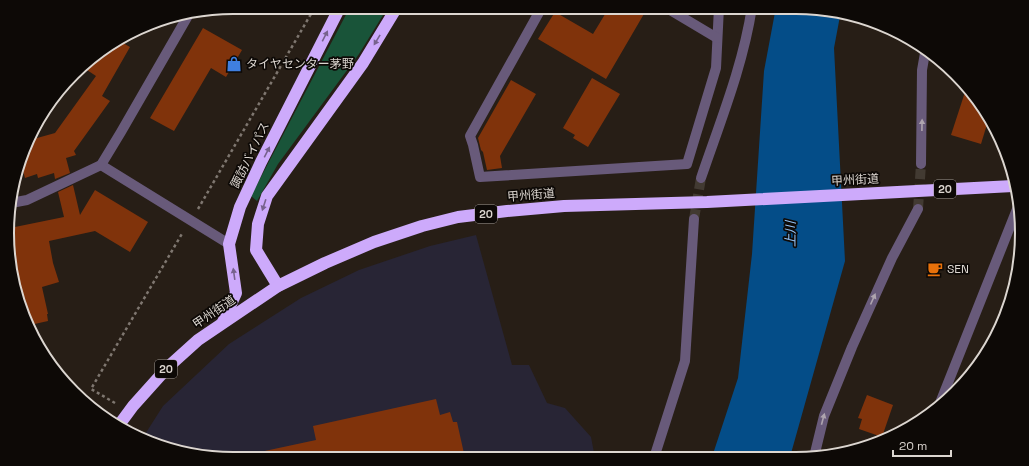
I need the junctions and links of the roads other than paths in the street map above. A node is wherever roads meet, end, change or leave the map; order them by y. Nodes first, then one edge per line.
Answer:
1 (336, 14) edge
2 (393, 14) edge
3 (538, 14) edge
4 (677, 14) edge
5 (719, 14) edge
6 (751, 14) edge
7 (186, 19) edge
8 (717, 38) junction
9 (925, 56) edge
10 (921, 164) tunnel mouth
11 (101, 165) junction
12 (701, 178) tunnel mouth
13 (1010, 186) edge
14 (16, 202) edge
15 (918, 209) tunnel mouth
16 (1015, 215) edge
17 (694, 218) tunnel mouth
18 (229, 244) junction
19 (278, 286) junction
20 (222, 323) junction
21 (943, 395) edge
22 (121, 422) edge
23 (815, 451) edge
24 (656, 452) edge

18 -> 1 highway, 諏訪バイパス / 20
2 -> 19 highway
3 - 8 street
4 - 8 street
5 - 8 street
6 - 12 street
7 - 11 street
10 -> 9 street
11 - 14 street
11 - 18 street
13 - 19 highway, 甲州街道 / 20
23 -> 15 street
16 - 21 street
17 - 24 street
20 -> 18 highway, 諏訪バイパス / 20
19 - 20 highway, 甲州街道 / 20
20 - 22 highway, 甲州街道 / 20

